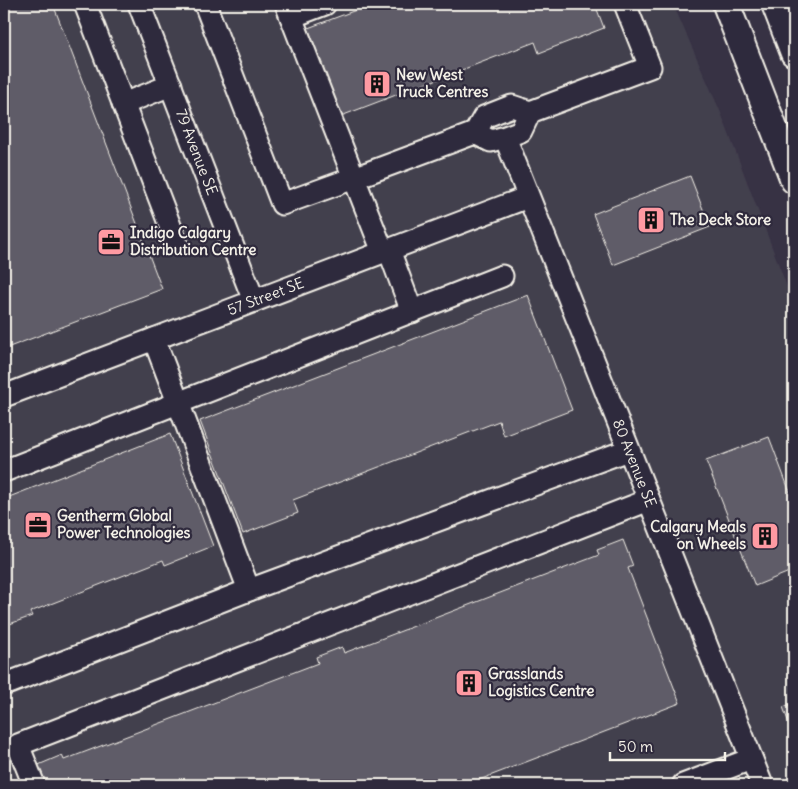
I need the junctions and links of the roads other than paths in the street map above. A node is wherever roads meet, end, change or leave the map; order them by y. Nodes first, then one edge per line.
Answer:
1 (85, 4) edge
2 (139, 4) edge
3 (205, 4) edge
4 (324, 4) edge
5 (625, 4) edge
6 (726, 4) edge
7 (775, 4) edge
8 (289, 10) edge
9 (794, 53) edge
10 (171, 85) junction
11 (123, 104) junction
12 (530, 112) junction
13 (475, 133) junction
14 (505, 137) junction
15 (354, 178) junction
16 (794, 180) edge
17 (528, 197) junction
18 (177, 244) dead end
19 (386, 251) junction
20 (502, 276) dead end
21 (254, 301) junction
22 (412, 312) junction
23 (154, 339) junction
24 (4, 396) edge
25 (179, 403) junction
26 (628, 450) junction
27 (4, 470) edge
28 (649, 500) junction
29 (249, 590) junction
30 (9, 683) dead end
31 (752, 759) junction
32 (34, 785) edge
33 (684, 785) edge
34 (762, 785) edge

1 - 11 street
2 - 10 street, 79 Avenue SE
3 - 15 street
4 - 8 street
5 - 12 street
6 - 16 main road
7 - 9 main road
8 - 15 street
10 - 11 street
10 - 21 street, 79 Avenue SE
11 - 18 street
12 - 13 street
12 - 14 street
13 - 14 street
13 - 15 street
14 - 17 street, 80 Avenue SE
15 - 19 street
17 - 19 street, 57 Street SE
17 - 26 street, 80 Avenue SE
19 - 21 street, 57 Street SE
19 - 22 street
20 - 22 street
21 - 23 street, 57 Street SE
22 - 25 street
23 - 24 street, 57 Street SE
23 - 25 street
25 - 27 street
25 - 29 street
26 - 28 street, 80 Avenue SE
26 - 29 street
28 - 31 street, 80 Avenue SE
28 - 32 street
29 - 30 street
31 - 33 street
31 - 34 street, 80 Avenue SE

